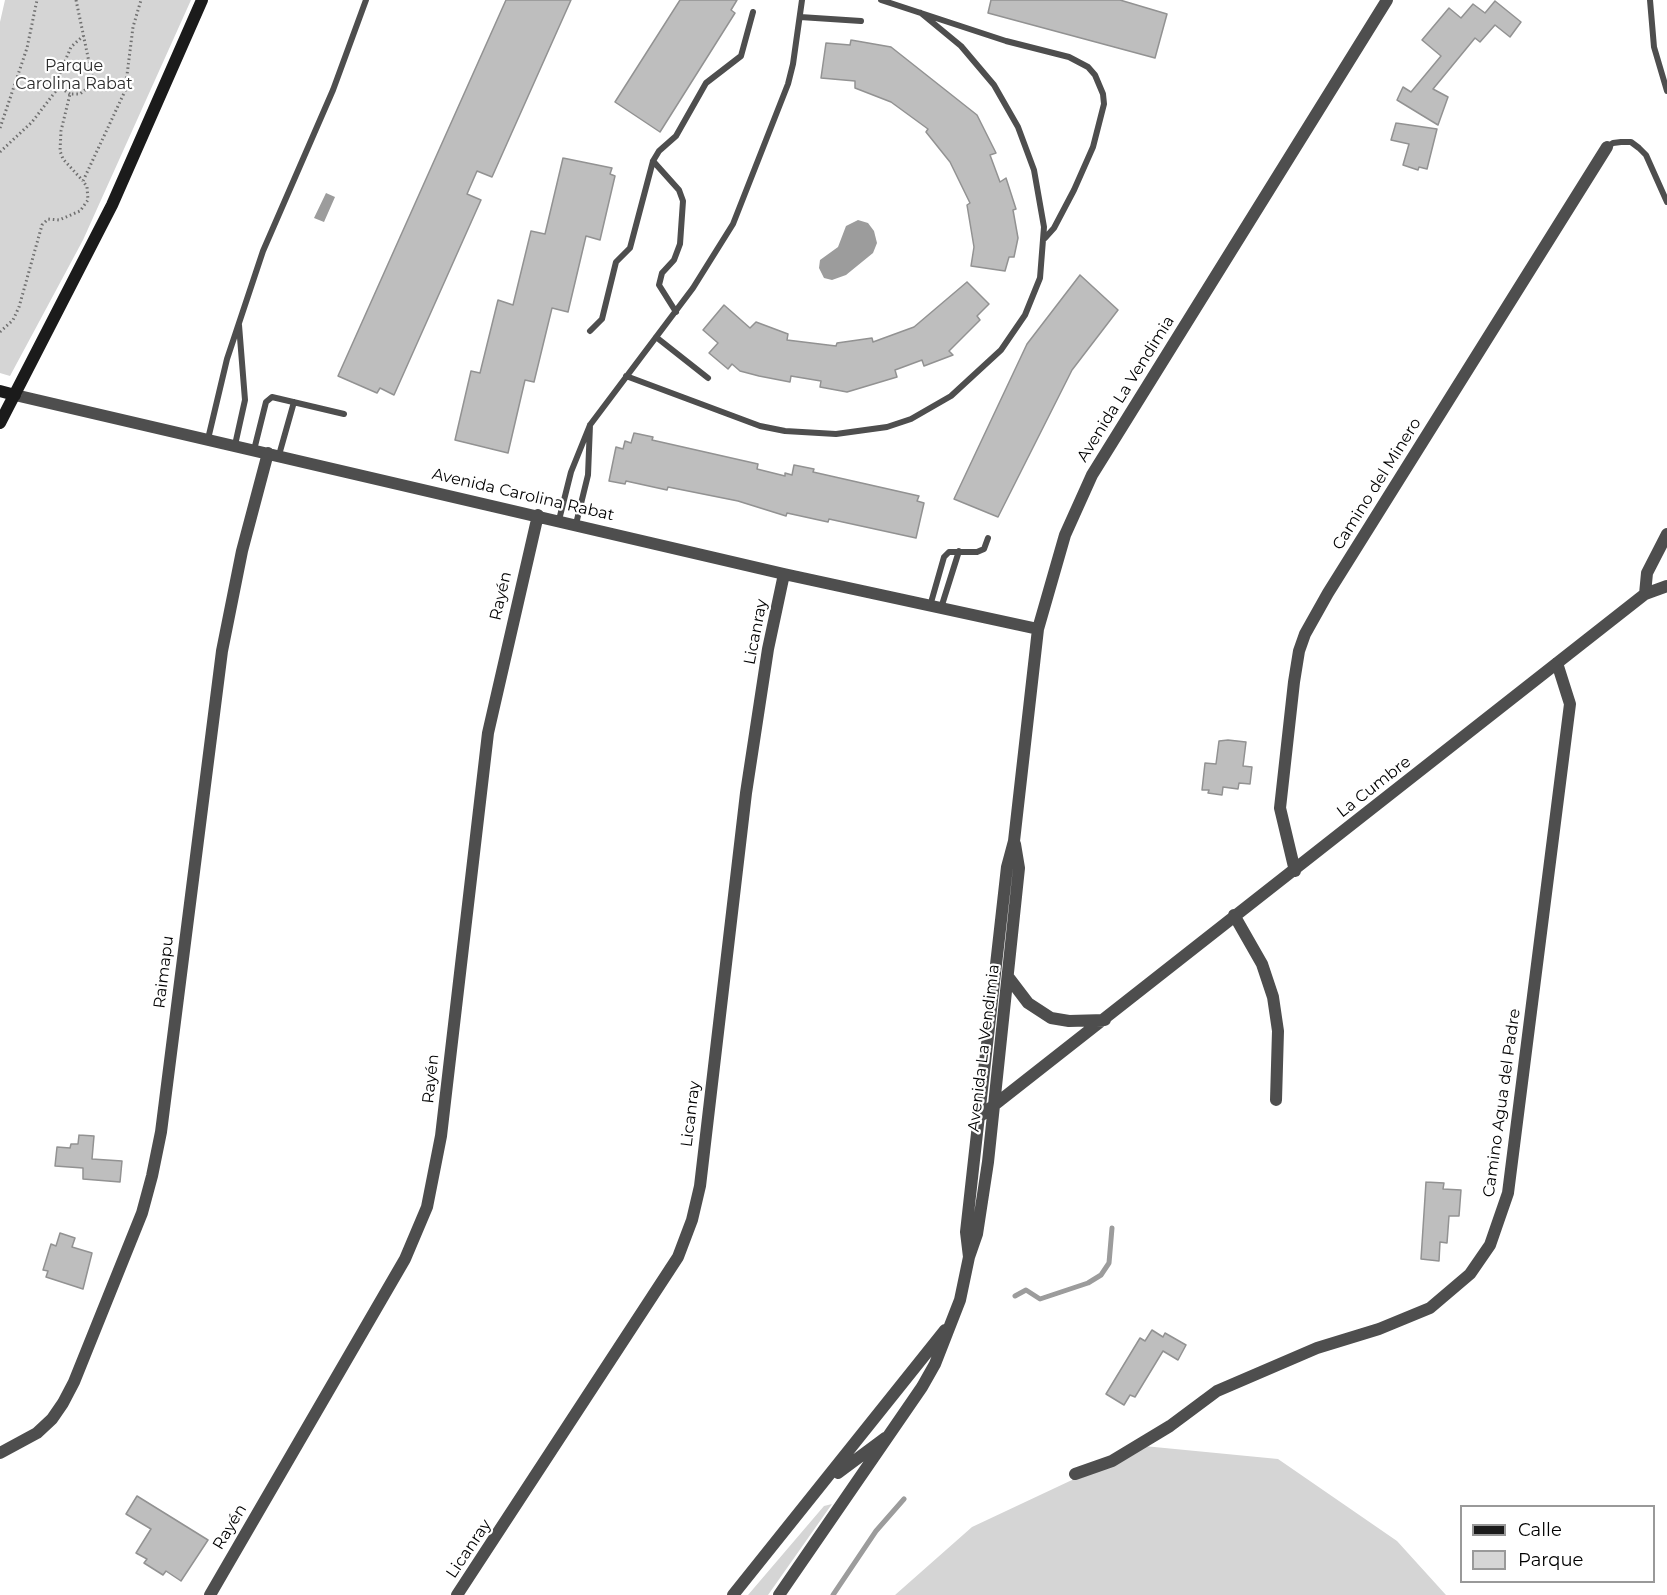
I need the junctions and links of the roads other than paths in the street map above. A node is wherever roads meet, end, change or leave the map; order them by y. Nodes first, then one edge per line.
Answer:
1 (202, 0) edge
2 (366, 0) edge
3 (802, 0) edge
4 (881, 0) edge
5 (1387, 0) edge
6 (1650, 0) edge
7 (753, 12) dead end
8 (921, 13) junction
9 (800, 17) junction
10 (861, 21) dead end
11 (1667, 91) edge
12 (1607, 147) joint
13 (653, 161) junction
14 (1667, 201) edge
15 (1045, 238) junction
16 (676, 312) junction
17 (239, 321) junction
18 (590, 331) dead end
19 (657, 337) junction
20 (626, 376) junction
21 (708, 378) dead end
22 (0, 391) edge
23 (15, 395) junction
24 (294, 402) junction
25 (344, 414) dead end
26 (0, 423) edge
27 (590, 425) junction
28 (208, 439) junction
29 (235, 445) junction
30 (254, 450) junction
31 (273, 454) junction
32 (538, 515) junction
33 (560, 520) junction
34 (576, 524) junction
35 (1667, 534) edge
36 (988, 538) dead end
37 (959, 552) junction
38 (784, 574) junction
39 (1667, 586) edge
40 (1645, 594) junction
41 (936, 607) junction
42 (1038, 629) junction
43 (1557, 663) junction
44 (1014, 841) junction
45 (1295, 871) junction
46 (1234, 915) junction
47 (1009, 978) junction
48 (1105, 1020) junction
49 (1276, 1100) dead end
50 (994, 1106) junction
51 (979, 1117) junction
52 (969, 1257) junction
53 (953, 1320) junction
54 (890, 1435) junction
55 (0, 1453) edge
56 (1075, 1474) dead end
57 (819, 1488) junction
58 (210, 1595) edge
59 (457, 1595) edge
60 (733, 1595) edge
61 (779, 1595) edge

1 - 23 street
2 - 17 lane
3 - 9 lane
4 - 8 lane
5 - 42 street, Avenida La Vendimia
6 - 11 lane
7 - 13 lane
8 - 15 lane
8 - 15 lane
9 - 10 lane
9 - 16 lane
12 - 14 lane
12 - 45 street, Camino del Minero
13 - 16 lane
13 - 18 lane
15 - 20 lane
16 - 19 lane
17 - 28 lane
17 - 29 lane
19 - 20 lane
19 - 21 lane
20 - 27 lane
22 - 23 street, Avenida Carolina Rabat
23 - 26 street
23 - 28 street, Avenida Carolina Rabat
24 - 25 lane
24 - 30 lane
24 - 31 lane
27 - 33 lane
27 - 34 lane
28 - 29 street, Avenida Carolina Rabat
29 - 30 street, Avenida Carolina Rabat
30 - 31 street, Avenida Carolina Rabat
31 - 32 street, Avenida Carolina Rabat
31 - 55 street, Raimapu
32 - 33 street, Avenida Carolina Rabat
32 - 58 street, Rayén
33 - 34 street, Avenida Carolina Rabat
34 - 38 street, Avenida Carolina Rabat
35 - 40 street
36 - 37 lane
37 - 41 lane
37 - 41 lane
38 - 41 street, Avenida Carolina Rabat
38 - 59 street, Licanray
39 - 40 street, La Cumbre
40 - 43 street, La Cumbre
41 - 42 street, Avenida Carolina Rabat
42 - 44 street, Avenida La Vendimia
43 - 45 street, La Cumbre
43 - 56 street, Camino Agua del Padre
44 - 47 street, Avenida La Vendimia
44 - 51 street, Avenida La Vendimia
45 - 46 street, La Cumbre
46 - 48 street, La Cumbre
46 - 49 street
47 - 48 street
47 - 50 street, Avenida La Vendimia
48 - 50 street, La Cumbre
50 - 51 street, La Cumbre
50 - 52 street, Avenida La Vendimia
51 - 52 street, Avenida La Vendimia
52 - 53 street, Avenida La Vendimia
53 - 54 street, Avenida La Vendimia
53 - 57 street
54 - 57 street
54 - 61 street, Avenida La Vendimia
57 - 60 street

